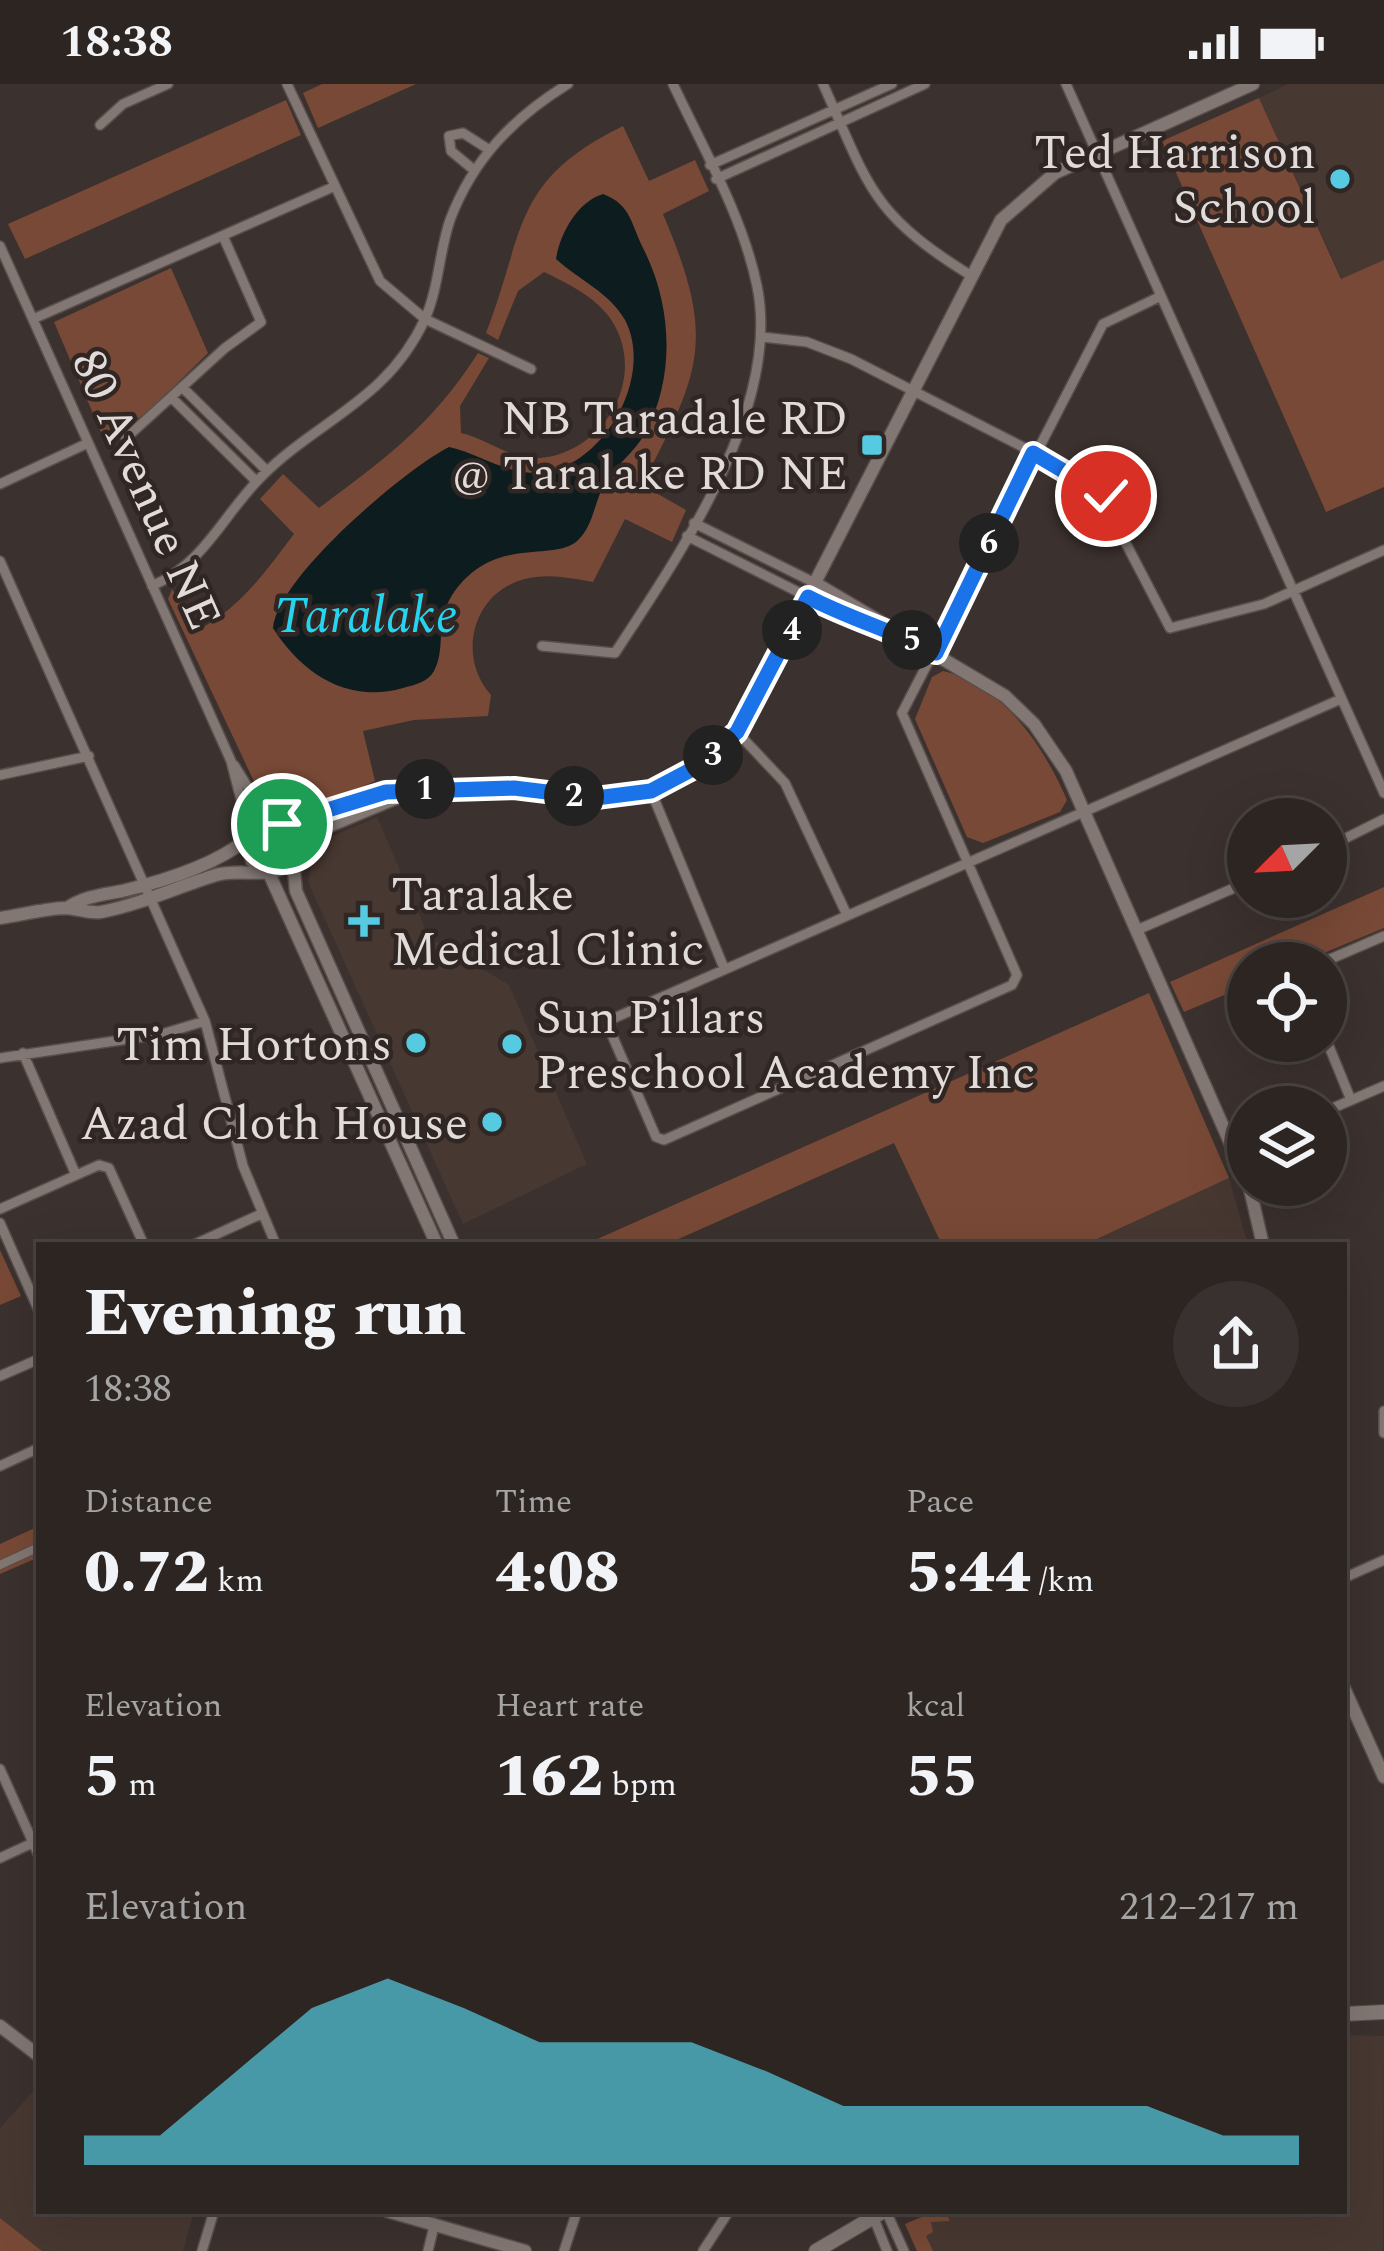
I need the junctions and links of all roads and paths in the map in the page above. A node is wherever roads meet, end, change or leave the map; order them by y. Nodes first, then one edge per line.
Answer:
1 (168, 84) edge
2 (287, 84) edge
3 (568, 84) edge
4 (674, 84) edge
5 (823, 84) edge
6 (892, 84) edge
7 (926, 84) edge
8 (1066, 84) edge
9 (1253, 84) edge
10 (834, 110) junction
11 (840, 122) junction
12 (100, 124) dead end
13 (488, 149) junction
14 (1097, 153) junction
15 (710, 165) junction
16 (474, 170) junction
17 (716, 179) junction
18 (333, 187) junction
19 (223, 236) junction
20 (0, 246) edge
21 (970, 274) junction
22 (1161, 296) junction
23 (425, 319) junction
24 (33, 320) junction
25 (762, 337) junction
26 (531, 369) dead end
27 (182, 387) junction
28 (913, 389) junction
29 (172, 398) junction
30 (126, 438) dead end
31 (88, 443) junction
32 (1033, 453) junction
33 (267, 471) junction
34 (256, 482) junction
35 (0, 484) edge
36 (694, 523) junction
37 (687, 536) junction
38 (1384, 550) edge
39 (0, 561) edge
40 (815, 583) junction
41 (152, 586) junction
42 (1293, 590) junction
43 (808, 597) junction
44 (876, 622) junction
45 (542, 646) dead end
46 (936, 653) junction
47 (1341, 699) junction
48 (737, 732) junction
49 (88, 756) junction
50 (231, 761) junction
51 (0, 775) edge
52 (412, 791) junction
53 (651, 791) junction
54 (1384, 793) edge
55 (1083, 812) junction
56 (1384, 819) edge
57 (281, 823) junction
58 (249, 836) junction
59 (1347, 838) edge
60 (295, 856) junction
61 (968, 859) junction
62 (266, 870) junction
63 (145, 885) junction
64 (1227, 891) edge
65 (151, 902) junction
66 (67, 908) junction
67 (846, 913) junction
68 (0, 918) edge
69 (1137, 930) junction
70 (1384, 935) edge
71 (1347, 951) edge
72 (724, 968) junction
73 (205, 1022) junction
74 (23, 1054) junction
75 (0, 1058) edge
76 (1335, 1062) edge
77 (1384, 1086) edge
78 (1351, 1100) junction
79 (1347, 1102) edge
80 (1227, 1118) edge
81 (76, 1174) junction
82 (1253, 1206) edge
83 (0, 1209) edge
84 (261, 1214) junction
85 (0, 1223) edge
86 (143, 1242) edge
87 (200, 1242) edge
88 (275, 1242) edge
89 (436, 1242) edge
90 (453, 1242) edge
91 (1262, 1242) edge
92 (36, 1303) edge
93 (36, 1360) edge
94 (0, 1376) edge
95 (1384, 1411) edge
96 (1384, 1433) edge
97 (36, 1449) edge
98 (0, 1466) edge
99 (36, 1548) edge
100 (1384, 1560) edge
101 (0, 1565) edge
102 (1347, 1577) edge
103 (1350, 1719) edge
104 (0, 1769) edge
105 (1384, 1778) edge
106 (36, 1842) edge
107 (0, 1858) edge
108 (1384, 2012) edge
109 (1347, 2014) edge
110 (0, 2027) edge
111 (36, 2054) edge
112 (213, 2214) edge
113 (396, 2214) edge
114 (577, 2214) edge
115 (727, 2214) edge
116 (850, 2214) edge
117 (874, 2214) edge
118 (878, 2214) edge
119 (879, 2214) edge
120 (434, 2226) junction
121 (834, 2236) junction
122 (202, 2251) edge
123 (428, 2251) edge
124 (525, 2251) edge
125 (564, 2251) edge
126 (704, 2251) edge
127 (816, 2251) edge
128 (887, 2251) edge
129 (904, 2251) edge

1 - 12 street
2 - 18 street
3 - 13 street
4 - 15 street
5 - 10 street
6 - 10 street
7 - 11 street
8 - 14 street
9 - 14 street
10 - 11 street
10 - 15 street
11 - 17 street
11 - 21 street
13 - 16 street
13 - 16 street
14 - 21 street
14 - 22 street
15 - 17 street
16 - 23 street
17 - 25 street
18 - 19 street
18 - 23 street
19 - 24 street
19 - 27 street
20 - 24 street, 80 Avenue NE
21 - 28 street
22 - 32 street
22 - 42 street
23 - 26 street
23 - 33 street
24 - 31 street, 80 Avenue NE
25 - 28 street
25 - 36 street
27 - 29 street
27 - 33 street
28 - 32 street
28 - 40 street
29 - 30 street
29 - 34 street
31 - 35 street
31 - 41 street, 80 Avenue NE
32 - 42 street
32 - 46 street
33 - 34 street
34 - 41 street
36 - 37 street
36 - 40 street
37 - 43 street
37 - 45 street
38 - 42 street
39 - 49 street
40 - 43 street
40 - 44 street
41 - 50 street, 80 Avenue NE
42 - 47 street
43 - 44 street
43 - 48 street
44 - 46 street
46 - 55 street
46 - 61 street
47 - 54 street
47 - 55 street
48 - 53 street
48 - 67 street
49 - 51 street
49 - 63 street
50 - 57 street, 80 Avenue NE
50 - 58 street, 80 Avenue NE
52 - 53 street
52 - 57 street
52 - 60 street
53 - 72 street
55 - 61 street
55 - 69 street
56 - 59 street
57 - 58 street
57 - 60 street
58 - 62 street
58 - 63 street
60 - 62 street
60 - 90 street
61 - 67 street
61 - 72 street
62 - 65 street
62 - 89 street
63 - 65 street
63 - 66 street
64 - 69 street
65 - 66 street
65 - 73 street
66 - 68 street
67 - 72 street
69 - 80 street
70 - 71 street
73 - 74 street
73 - 84 street
74 - 75 street
74 - 81 street
76 - 78 street
77 - 78 street
78 - 79 street
81 - 83 street
81 - 86 street
82 - 91 street
84 - 87 street
84 - 88 street
85 - 92 street
93 - 94 street
95 - 96 street
97 - 98 street
99 - 101 street
100 - 102 street
103 - 105 street
104 - 106 street
106 - 107 street
108 - 109 main road
110 - 111 street
112 - 122 street
113 - 120 street
114 - 125 street
115 - 126 street
116 - 121 main road
117 - 121 main road
118 - 128 street
119 - 129 street
120 - 123 street
120 - 124 street
121 - 127 main road

